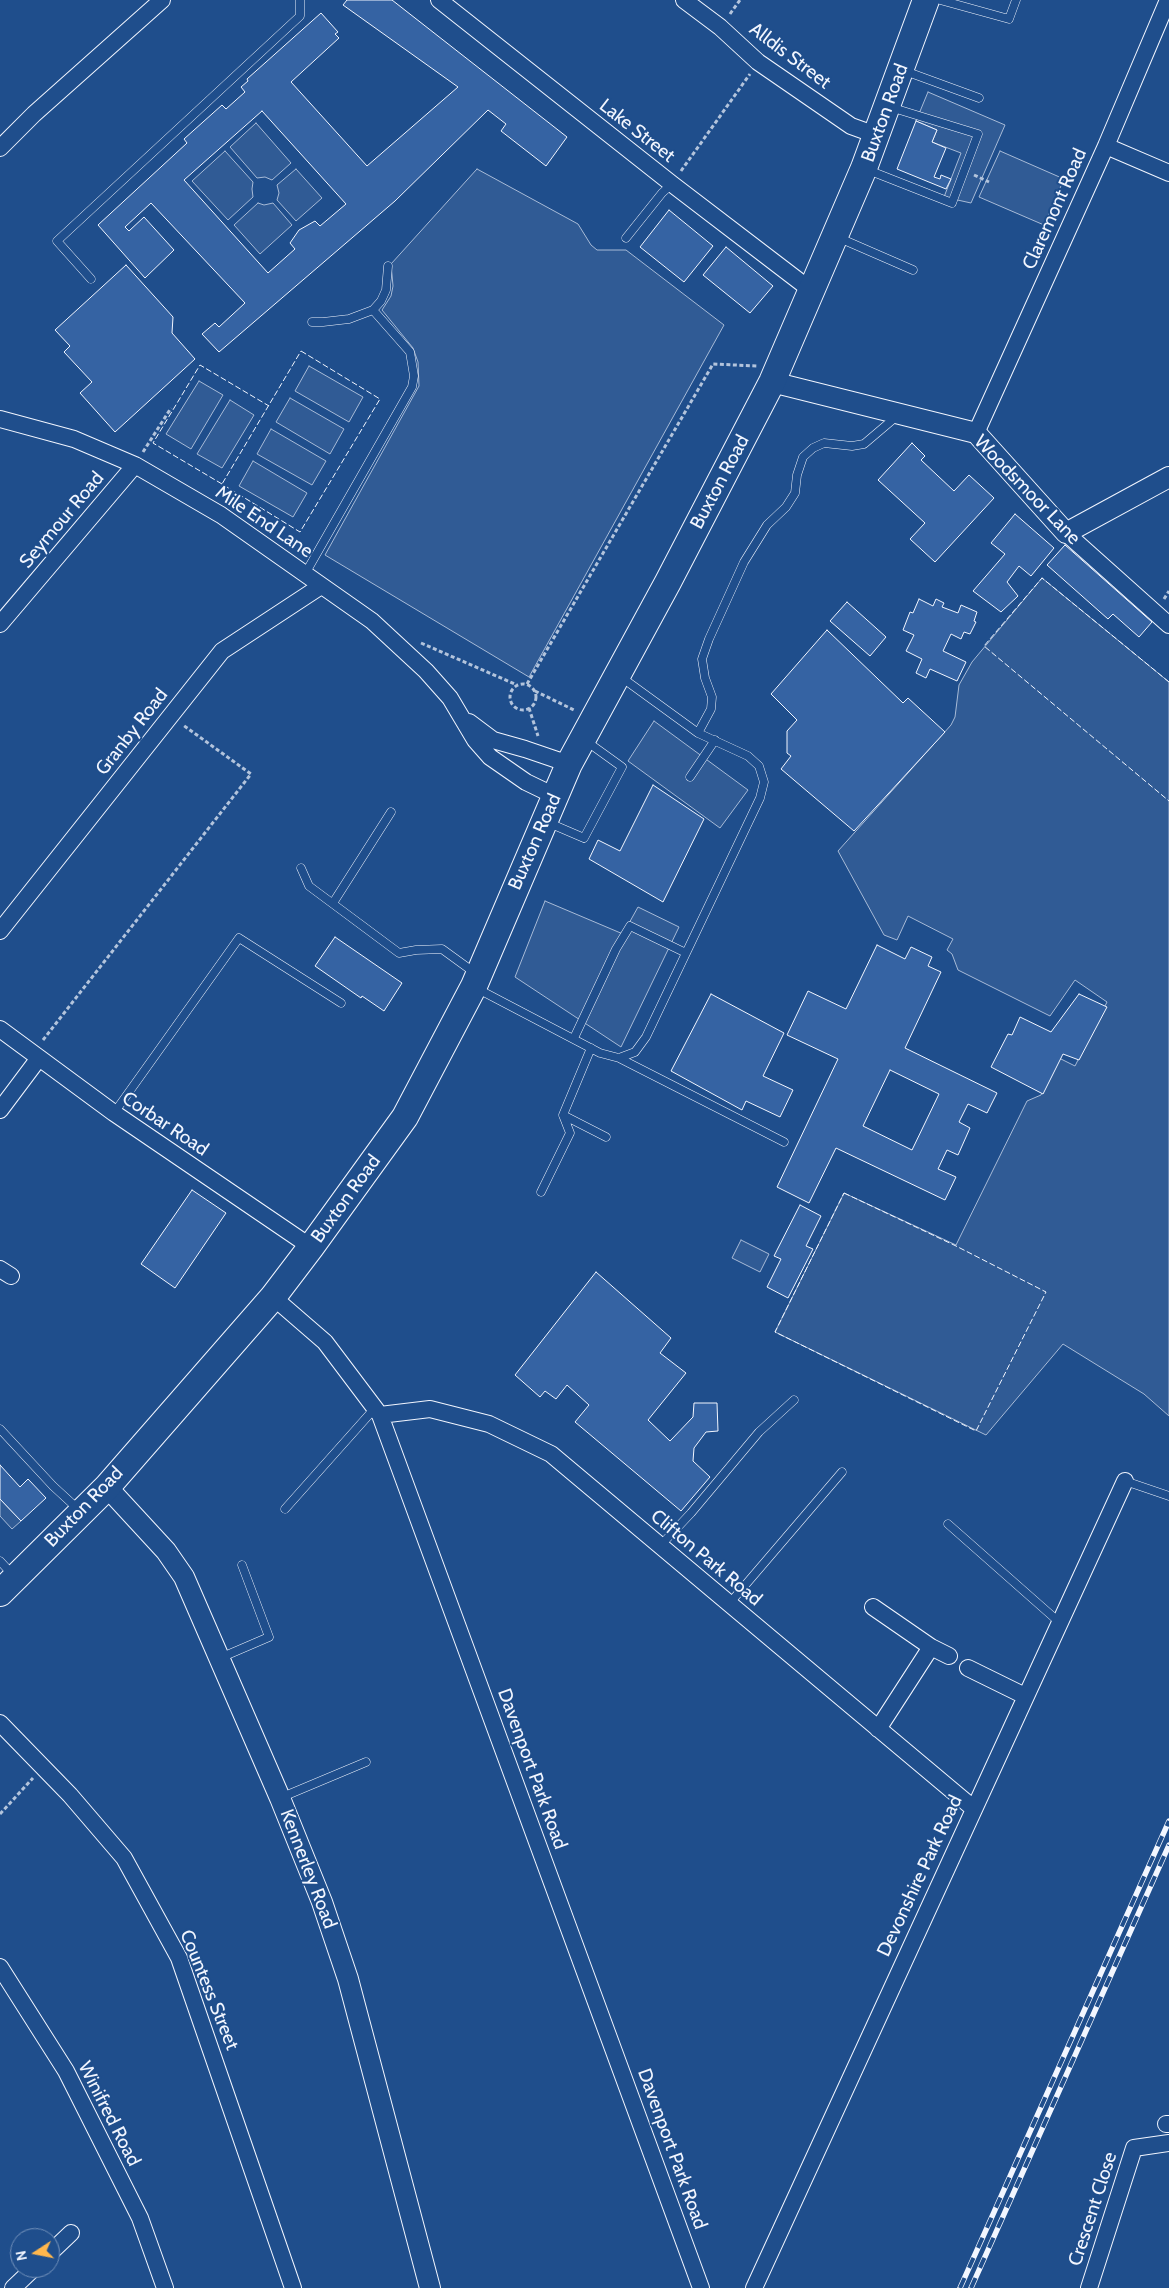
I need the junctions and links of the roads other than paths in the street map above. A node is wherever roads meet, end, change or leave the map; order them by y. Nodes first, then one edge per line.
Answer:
1 (162, 0) edge
2 (300, 0) edge
3 (439, 0) edge
4 (684, 0) edge
5 (926, 0) edge
6 (940, 0) edge
7 (1016, 0) edge
8 (1168, 0) edge
9 (901, 69) junction
10 (979, 98) dead end
11 (888, 106) junction
12 (876, 135) junction
13 (1106, 146) junction
14 (0, 148) edge
15 (864, 168) junction
16 (1169, 173) edge
17 (672, 184) junction
18 (836, 236) junction
19 (626, 238) dead end
20 (388, 266) dead end
21 (913, 270) dead end
22 (91, 279) dead end
23 (812, 291) junction
24 (373, 310) junction
25 (312, 322) dead end
26 (775, 374) junction
27 (899, 413) junction
28 (0, 419) edge
29 (976, 433) junction
30 (135, 465) junction
31 (1169, 477) edge
32 (1066, 533) junction
33 (305, 574) junction
34 (321, 586) junction
35 (0, 624) edge
36 (1169, 625) edge
37 (617, 674) junction
38 (465, 720) junction
39 (588, 729) junction
40 (698, 733) junction
41 (715, 740) junction
42 (569, 764) junction
43 (690, 777) dead end
44 (556, 796) junction
45 (391, 812) dead end
46 (544, 821) junction
47 (301, 868) dead end
48 (333, 903) junction
49 (0, 931) edge
50 (686, 953) junction
51 (477, 981) junction
52 (340, 1003) dead end
53 (0, 1028) edge
54 (574, 1038) junction
55 (591, 1048) junction
56 (36, 1055) junction
57 (618, 1058) junction
58 (0, 1110) edge
59 (114, 1113) junction
60 (563, 1115) junction
61 (606, 1137) dead end
62 (784, 1142) dead end
63 (541, 1192) dead end
64 (312, 1247) junction
65 (273, 1297) junction
66 (794, 1400) dead end
67 (377, 1412) junction
68 (0, 1429) edge
69 (842, 1472) dead end
70 (1125, 1481) joint
71 (107, 1487) junction
72 (1169, 1496) edge
73 (285, 1509) dead end
74 (82, 1512) junction
75 (948, 1524) dead end
76 (660, 1546) junction
77 (242, 1565) dead end
78 (5, 1577) edge
79 (730, 1604) junction
80 (873, 1607) dead end
81 (1059, 1622) junction
82 (931, 1647) junction
83 (949, 1656) dead end
84 (219, 1658) junction
85 (968, 1668) dead end
86 (1026, 1696) junction
87 (0, 1723) edge
88 (878, 1729) junction
89 (366, 1762) dead end
90 (280, 1798) junction
91 (973, 1808) junction
92 (0, 1967) edge
93 (1169, 2143) edge
94 (71, 2233) dead end
95 (60, 2243) edge
96 (24, 2278) edge
97 (13, 2288) edge
98 (165, 2288) edge
99 (293, 2288) edge
100 (430, 2288) edge
101 (702, 2288) edge
102 (754, 2288) edge
103 (1089, 2288) edge

1 - 14 street
2 - 22 lane
3 - 17 street, Lake Street
4 - 12 street, Alldis Street
5 - 9 highway, Buxton Road
6 - 7 lane
8 - 13 street, Claremont Road
9 - 10 lane
9 - 11 highway, Buxton Road
11 - 12 highway, Buxton Road
11 - 15 lane
12 - 15 highway, Buxton Road
13 - 16 street
13 - 29 street, Claremont Road
15 - 18 highway, Buxton Road
17 - 19 lane
17 - 23 street, Lake Street
18 - 21 lane
18 - 23 highway, Buxton Road
20 - 24 lane
23 - 26 highway, Buxton Road
24 - 25 lane
24 - 33 lane
26 - 27 street, Woodsmoor Lane
26 - 37 highway, Buxton Road
27 - 29 street, Woodsmoor Lane
27 - 40 lane
28 - 30 street, Mile End Lane
29 - 32 street, Woodsmoor Lane
30 - 33 street, Mile End Lane
30 - 35 street, Seymour Road
31 - 32 street
32 - 36 street, Woodsmoor Lane
33 - 34 street, Mile End Lane
34 - 38 street, Mile End Lane
34 - 49 street, Granby Road
37 - 39 highway, Buxton Road
37 - 40 lane
38 - 42 street, Mile End Lane
38 - 44 street, Mile End Lane
39 - 42 highway, Buxton Road
39 - 46 lane
40 - 41 lane
41 - 43 lane
41 - 50 lane
42 - 44 highway, Buxton Road
44 - 46 highway, Buxton Road
45 - 48 lane
46 - 51 highway, Buxton Road
47 - 48 lane
48 - 51 lane
50 - 54 lane
50 - 57 lane
51 - 54 lane
51 - 64 highway, Buxton Road
52 - 59 lane
53 - 56 street, Corbar Road
54 - 55 lane
55 - 57 lane
55 - 60 lane
56 - 58 street
56 - 59 street, Corbar Road
57 - 62 lane
59 - 64 street, Corbar Road
60 - 61 lane
60 - 63 lane
64 - 65 highway, Buxton Road
65 - 67 street, Davenport Park Road
65 - 71 highway, Buxton Road
66 - 76 lane
67 - 73 lane
67 - 76 street, Clifton Park Road
67 - 101 street, Davenport Park Road
68 - 74 lane
69 - 79 lane
70 - 72 lane
70 - 81 street, Devonshire Park Road
71 - 74 highway, Buxton Road
71 - 84 street, Kennerley Road
74 - 78 highway, Buxton Road
75 - 81 lane
76 - 79 street, Clifton Park Road
77 - 84 lane
79 - 88 street, Clifton Park Road
80 - 82 street
81 - 86 street, Devonshire Park Road
82 - 83 street
82 - 88 street
84 - 90 street, Kennerley Road
85 - 86 street
86 - 91 street, Devonshire Park Road
87 - 99 street, Countess Street
88 - 91 street, Clifton Park Road
89 - 90 lane
90 - 100 street, Kennerley Road
91 - 102 street, Devonshire Park Road
92 - 98 street, Winifred Road
93 - 103 street, Crescent Close
94 - 95 street
96 - 97 street

